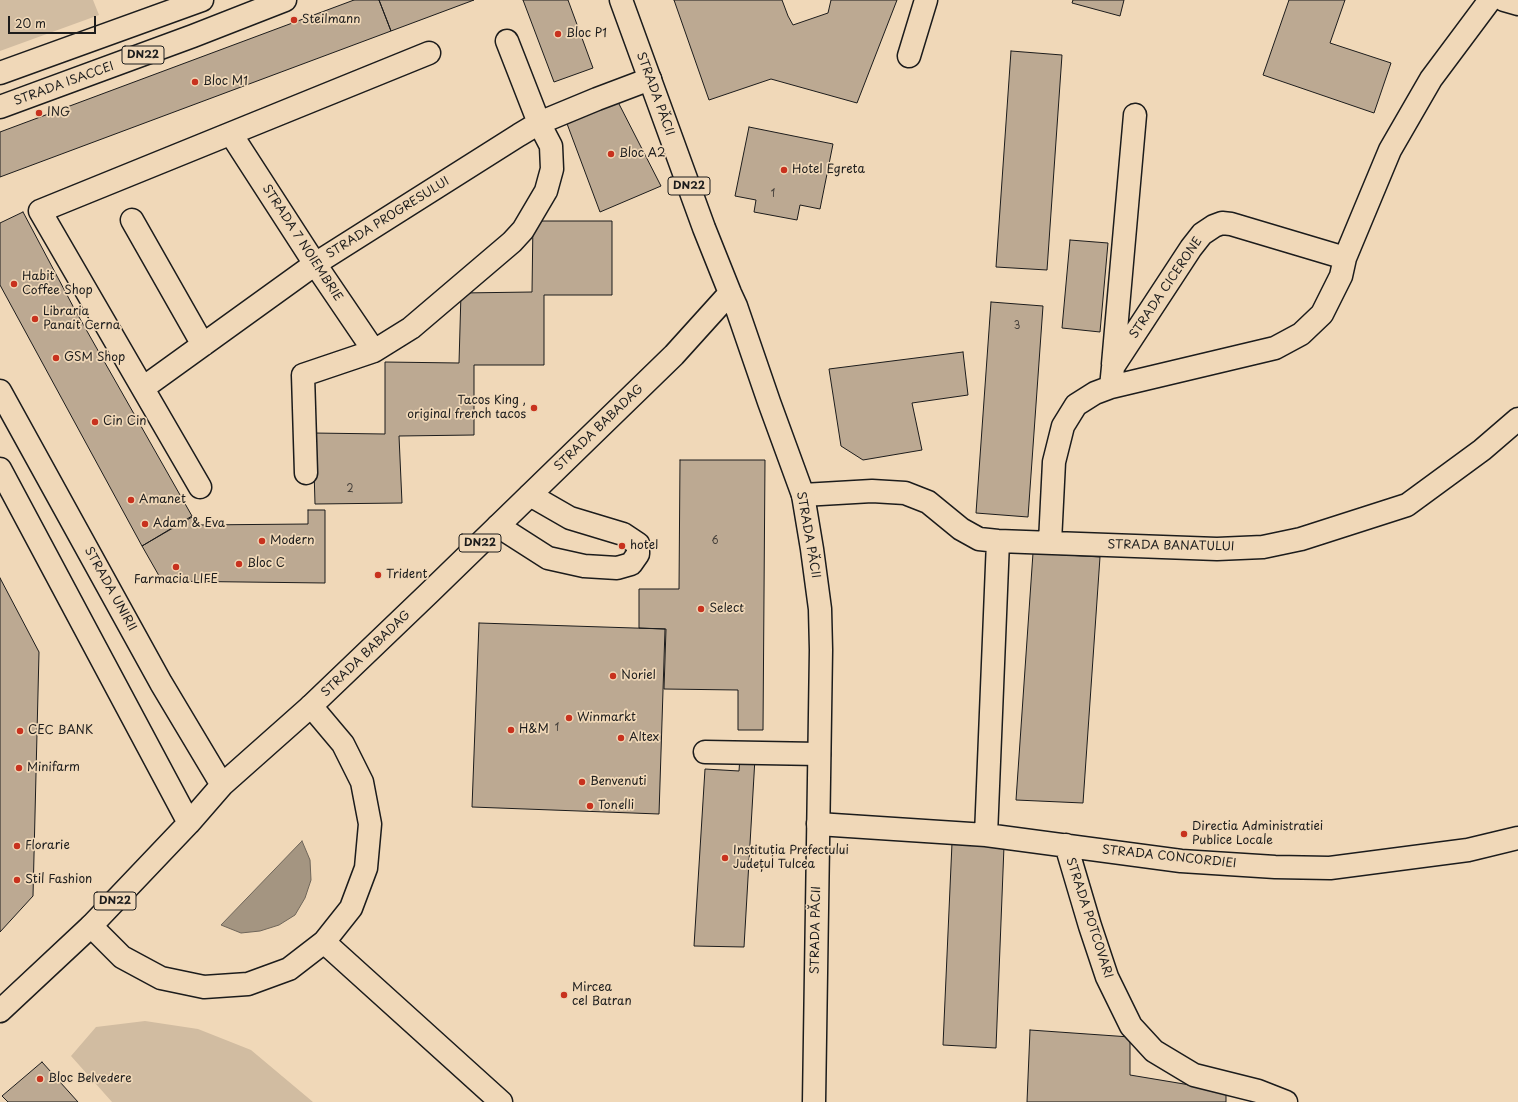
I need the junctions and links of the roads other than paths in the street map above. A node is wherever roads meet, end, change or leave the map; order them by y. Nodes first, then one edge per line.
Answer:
1 (202, 0) edge
2 (285, 0) edge
3 (620, 0) edge
4 (926, 0) edge
5 (1490, 0) edge
6 (1504, 0) edge
7 (1518, 4) edge
8 (507, 42) dead end
9 (429, 53) dead end
10 (909, 56) dead end
11 (0, 73) edge
12 (650, 79) junction
13 (0, 107) edge
14 (1135, 115) dead end
15 (539, 123) junction
16 (231, 134) junction
17 (132, 220) dead end
18 (1345, 258) junction
19 (315, 264) junction
20 (730, 293) junction
21 (203, 345) junction
22 (374, 351) junction
23 (1112, 377) junction
24 (143, 388) junction
25 (0, 391) edge
26 (1518, 419) edge
27 (0, 469) edge
28 (306, 473) dead end
29 (200, 487) dead end
30 (530, 495) junction
31 (803, 495) junction
32 (498, 526) junction
33 (998, 541) junction
34 (1050, 542) junction
35 (311, 706) junction
36 (705, 752) dead end
37 (819, 754) junction
38 (222, 785) junction
39 (189, 823) junction
40 (818, 824) junction
41 (986, 835) junction
42 (1515, 844) edge
43 (1066, 845) junction
44 (91, 926) junction
45 (324, 942) junction
46 (0, 1011) edge
47 (487, 1097) edge
48 (814, 1102) edge
49 (1286, 1102) edge

1 - 11 street, DN22
2 - 13 street, STRADA ISACCEI / DN22
3 - 12 street, STRADA PĂCII / DN22
4 - 10 street
5 - 18 street
6 - 7 street
8 - 15 street
9 - 16 street
12 - 15 street, STRADA PROGRESULUI
12 - 20 street, STRADA PĂCII / DN22
14 - 23 street, STRADA CICERONE
15 - 19 street, STRADA PROGRESULUI
15 - 22 street
16 - 19 street, STRADA 7 NOIEMBRIE
16 - 24 street
17 - 21 street
18 - 23 street
18 - 23 street, STRADA CICERONE
19 - 21 street, STRADA PROGRESULUI
19 - 22 street, STRADA 7 NOIEMBRIE
20 - 30 street, STRADA BABADAG / DN22
20 - 31 street, STRADA PĂCII
21 - 24 street, STRADA PROGRESULUI
22 - 28 street
23 - 34 street
24 - 29 street
25 - 38 street, STRADA UNIRII
26 - 34 street, STRADA BANATULUI
27 - 39 street
30 - 32 street, STRADA BABADAG / DN22
30 - 32 street
31 - 33 street, STRADA BANATULUI
31 - 37 street, STRADA PĂCII
32 - 35 street, STRADA BABADAG / DN22
33 - 34 street, STRADA BANATULUI
33 - 41 street
35 - 38 street, STRADA BABADAG / DN22
35 - 45 street
36 - 37 street
37 - 40 street, STRADA PĂCII
38 - 39 street, STRADA BABADAG / DN22
39 - 44 street, STRADA BABADAG / DN22
40 - 41 street, STRADA CONCORDIEI
40 - 48 street, STRADA PĂCII
41 - 43 street, STRADA CONCORDIEI
42 - 43 street, STRADA CONCORDIEI
43 - 49 street, STRADA POTCOVARI
44 - 45 street
44 - 46 street, STRADA BABADAG / DN22
45 - 47 street

